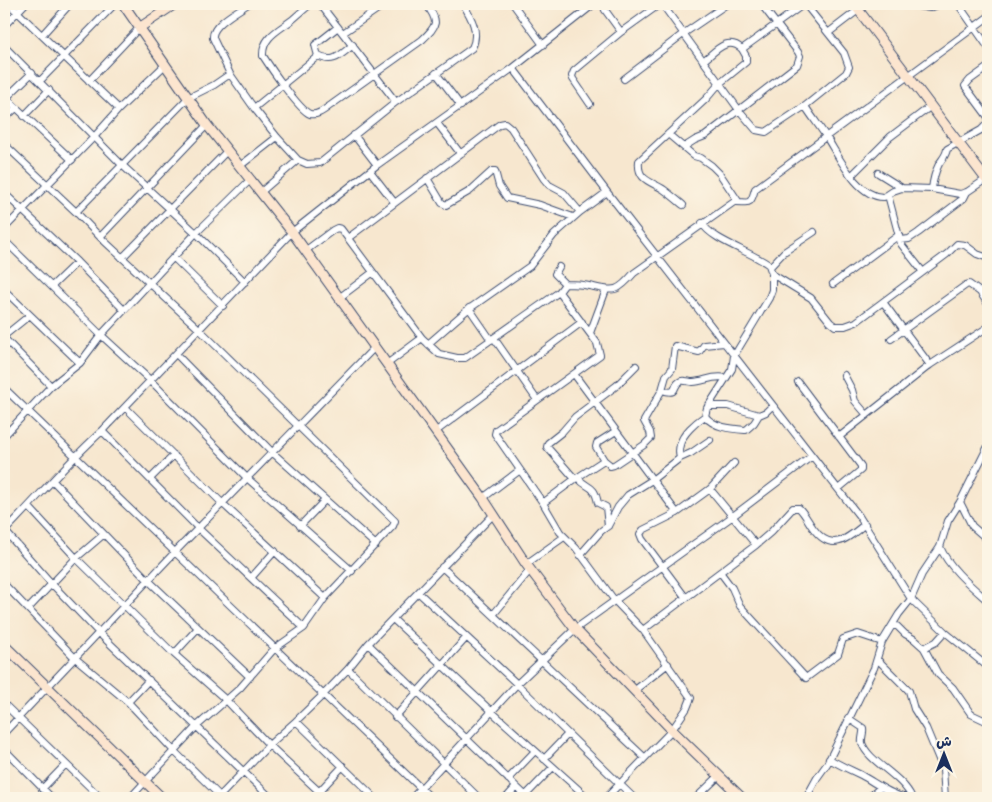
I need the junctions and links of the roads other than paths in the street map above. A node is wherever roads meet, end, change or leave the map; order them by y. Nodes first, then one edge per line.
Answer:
1 (9, 4) edge
2 (25, 4) edge
3 (70, 4) edge
4 (115, 4) edge
5 (123, 4) edge
6 (175, 4) edge
7 (248, 4) edge
8 (311, 4) edge
9 (320, 4) edge
10 (386, 4) edge
11 (426, 4) edge
12 (463, 4) edge
13 (513, 4) edge
14 (594, 4) edge
15 (603, 4) edge
16 (661, 4) edge
17 (727, 4) edge
18 (761, 4) edge
19 (804, 4) edge
20 (906, 4) edge
21 (940, 4) edge
22 (958, 4) edge
23 (860, 6) edge
24 (164, 7) edge
25 (17, 12) junction
26 (988, 17) edge
27 (776, 23) junction
28 (4, 26) edge
29 (338, 27) junction
30 (139, 28) junction
31 (974, 28) junction
32 (621, 32) junction
33 (343, 33) junction
34 (828, 33) junction
35 (683, 34) junction
36 (42, 35) junction
37 (353, 45) junction
38 (543, 45) junction
39 (4, 46) edge
40 (988, 48) edge
41 (742, 49) junction
42 (318, 56) junction
43 (64, 57) junction
44 (703, 61) junction
45 (166, 64) junction
46 (988, 66) edge
47 (513, 68) junction
48 (32, 73) junction
49 (230, 74) junction
50 (374, 74) junction
51 (436, 74) junction
52 (909, 76) junction
53 (624, 79) dead end
54 (40, 81) junction
55 (89, 81) junction
56 (282, 84) junction
57 (719, 84) junction
58 (49, 90) junction
59 (5, 97) edge
60 (188, 98) junction
61 (396, 102) junction
62 (590, 104) dead end
63 (461, 106) junction
64 (805, 106) junction
65 (931, 106) junction
66 (16, 108) junction
67 (254, 108) junction
68 (118, 109) junction
69 (739, 110) junction
70 (24, 116) junction
71 (988, 117) edge
72 (4, 119) edge
73 (437, 123) junction
74 (988, 123) edge
75 (207, 125) junction
76 (668, 134) junction
77 (354, 135) junction
78 (95, 136) junction
79 (277, 137) junction
80 (826, 137) junction
81 (958, 142) junction
82 (4, 144) edge
83 (684, 147) junction
84 (228, 150) junction
85 (460, 153) junction
86 (72, 160) junction
87 (298, 160) junction
88 (122, 165) junction
89 (377, 165) junction
90 (240, 166) junction
91 (370, 171) junction
92 (878, 173) dead end
93 (851, 176) junction
94 (427, 178) junction
95 (251, 179) junction
96 (987, 181) edge
97 (48, 185) junction
98 (147, 187) junction
99 (902, 188) junction
100 (932, 189) junction
101 (261, 192) junction
102 (607, 192) junction
103 (968, 192) junction
104 (4, 193) edge
105 (888, 195) junction
106 (738, 201) junction
107 (394, 202) junction
108 (683, 206) dead end
109 (170, 209) junction
110 (21, 210) junction
111 (76, 212) junction
112 (580, 212) junction
113 (574, 218) junction
114 (702, 223) junction
115 (4, 229) edge
116 (292, 232) junction
117 (814, 232) dead end
118 (196, 233) junction
119 (100, 237) junction
120 (899, 237) junction
121 (348, 238) junction
122 (4, 240) edge
123 (305, 251) junction
124 (657, 256) junction
125 (122, 258) junction
126 (174, 258) junction
127 (988, 258) edge
128 (77, 262) junction
129 (559, 267) dead end
130 (770, 267) junction
131 (923, 272) junction
132 (372, 273) junction
133 (772, 274) junction
134 (245, 282) junction
135 (150, 284) junction
136 (565, 284) junction
137 (833, 284) dead end
138 (52, 286) junction
139 (4, 290) edge
140 (606, 290) junction
141 (559, 292) junction
142 (339, 298) junction
143 (884, 302) junction
144 (988, 304) edge
145 (223, 306) junction
146 (469, 308) junction
147 (124, 310) junction
148 (30, 315) junction
149 (582, 322) junction
150 (988, 327) edge
151 (199, 329) junction
152 (904, 330) junction
153 (590, 333) junction
154 (101, 335) junction
155 (4, 337) edge
156 (422, 338) junction
157 (493, 339) junction
158 (891, 339) dead end
159 (724, 343) junction
160 (428, 344) junction
161 (374, 348) junction
162 (176, 354) junction
163 (734, 356) junction
164 (80, 363) junction
165 (387, 364) junction
166 (930, 365) junction
167 (636, 366) dead end
168 (517, 371) junction
169 (574, 374) junction
170 (844, 375) dead end
171 (726, 378) junction
172 (150, 380) junction
173 (798, 382) dead end
174 (51, 386) junction
175 (4, 388) edge
176 (662, 390) junction
177 (537, 400) junction
178 (594, 402) junction
179 (708, 406) junction
180 (772, 406) junction
181 (125, 407) junction
182 (27, 411) junction
183 (759, 415) junction
184 (705, 416) junction
185 (867, 416) junction
186 (298, 427) junction
187 (102, 431) junction
188 (616, 431) junction
189 (435, 432) junction
190 (4, 436) edge
191 (840, 437) junction
192 (710, 440) dead end
193 (988, 446) edge
194 (632, 452) junction
195 (273, 453) junction
196 (174, 454) junction
197 (74, 456) junction
198 (812, 456) junction
199 (680, 458) junction
200 (604, 460) junction
201 (734, 463) dead end
202 (520, 470) junction
203 (247, 478) junction
204 (576, 478) junction
205 (150, 479) junction
206 (652, 480) junction
207 (53, 481) junction
208 (710, 489) junction
209 (838, 489) junction
210 (483, 498) junction
211 (325, 500) junction
212 (960, 502) junction
213 (543, 503) junction
214 (223, 504) junction
215 (29, 507) junction
216 (677, 513) junction
217 (494, 514) junction
218 (734, 516) junction
219 (865, 524) junction
220 (300, 526) junction
221 (608, 526) junction
222 (199, 529) junction
223 (4, 531) edge
224 (103, 534) junction
225 (564, 537) junction
226 (988, 540) edge
227 (376, 545) junction
228 (756, 545) junction
229 (940, 547) junction
230 (275, 551) junction
231 (174, 553) junction
232 (580, 555) junction
233 (76, 558) junction
234 (662, 566) junction
235 (442, 567) junction
236 (528, 567) junction
237 (352, 571) junction
238 (720, 572) junction
239 (251, 578) junction
240 (149, 581) junction
241 (51, 583) junction
242 (4, 584) edge
243 (419, 593) junction
244 (325, 598) junction
245 (686, 598) junction
246 (911, 599) junction
247 (615, 601) junction
248 (988, 601) edge
249 (125, 606) junction
250 (28, 609) junction
251 (493, 615) junction
252 (393, 619) junction
253 (893, 626) junction
254 (198, 628) junction
255 (304, 628) junction
256 (575, 629) junction
257 (643, 630) junction
258 (945, 632) junction
259 (99, 633) junction
260 (466, 638) junction
261 (882, 642) junction
262 (368, 644) junction
263 (4, 645) edge
264 (924, 648) junction
265 (274, 649) junction
266 (174, 654) junction
267 (75, 658) junction
268 (877, 659) junction
269 (541, 661) junction
270 (441, 664) junction
271 (668, 664) junction
272 (988, 667) edge
273 (348, 669) junction
274 (250, 677) junction
275 (149, 680) junction
276 (517, 684) junction
277 (46, 687) junction
278 (635, 690) junction
279 (419, 692) junction
280 (323, 695) junction
281 (226, 700) junction
282 (128, 702) junction
283 (4, 704) edge
284 (492, 712) junction
285 (19, 717) junction
286 (395, 717) junction
287 (848, 718) junction
288 (296, 721) junction
289 (988, 722) edge
290 (197, 726) junction
291 (672, 730) junction
292 (4, 732) edge
293 (568, 734) junction
294 (468, 739) junction
295 (269, 745) junction
296 (4, 749) edge
297 (174, 751) junction
298 (535, 751) junction
299 (644, 757) junction
300 (544, 759) junction
301 (829, 759) junction
302 (66, 764) junction
303 (444, 764) junction
304 (343, 766) junction
305 (553, 767) junction
306 (243, 770) junction
307 (719, 776) junction
308 (508, 779) junction
309 (145, 782) junction
310 (620, 784) junction
311 (516, 787) junction
312 (42, 788) junction
313 (880, 788) junction
314 (421, 789) junction
315 (319, 792) junction
316 (49, 797) edge
317 (527, 797) edge
318 (100, 798) edge
319 (130, 798) edge
320 (162, 798) edge
321 (220, 798) edge
322 (271, 798) edge
323 (313, 798) edge
324 (326, 798) edge
325 (375, 798) edge
326 (412, 798) edge
327 (430, 798) edge
328 (480, 798) edge
329 (506, 798) edge
330 (588, 798) edge
331 (606, 798) edge
332 (634, 798) edge
333 (696, 798) edge
334 (742, 798) edge
335 (806, 798) edge
336 (868, 798) edge
337 (906, 798) edge
338 (912, 798) edge
339 (946, 798) edge

1 - 25 street
2 - 25 street
3 - 36 street
4 - 43 street
5 - 30 street
6 - 24 street
7 - 49 street
8 - 56 street
9 - 29 street
10 - 33 street
11 - 50 street
12 - 51 street
13 - 38 street
14 - 38 street
15 - 32 street
16 - 32 street
16 - 35 street
17 - 35 street
18 - 27 street
19 - 27 street
19 - 34 street
20 - 21 street
22 - 31 street
23 - 34 street
23 - 52 street
24 - 30 street
25 - 28 street
25 - 36 street
26 - 31 street
27 - 41 street
27 - 69 street
29 - 33 street
29 - 42 street
30 - 45 street
30 - 55 street
31 - 40 street
31 - 52 street
32 - 62 street
33 - 37 street
34 - 64 street
35 - 44 street
35 - 53 street
36 - 43 street
37 - 42 street
37 - 50 street
38 - 47 street
39 - 48 street
41 - 44 street
41 - 57 street
42 - 56 street
43 - 54 street
43 - 55 street
44 - 57 street
45 - 60 street
45 - 68 street
46 - 71 street
47 - 63 street
47 - 102 street
48 - 54 street
48 - 59 street
49 - 60 street
49 - 67 street
50 - 56 street
50 - 61 street
51 - 61 street
51 - 63 street
52 - 65 street
52 - 80 street
54 - 58 street
55 - 68 street
56 - 67 street
57 - 69 street
57 - 76 street
58 - 70 street
58 - 78 street
59 - 66 street
60 - 75 street
60 - 88 street
61 - 77 street
63 - 73 street
64 - 69 street
64 - 80 street
65 - 81 street
65 - 93 street
66 - 70 street
66 - 72 street
67 - 79 street
68 - 78 street
69 - 83 street
70 - 86 street
73 - 85 street
73 - 89 street
74 - 81 street
75 - 84 street
75 - 98 street
76 - 83 street
76 - 108 street
77 - 87 street
77 - 89 street
78 - 86 street
78 - 88 street
79 - 87 street
79 - 90 street
80 - 93 street
80 - 106 street
81 - 96 street
81 - 100 street
82 - 97 street
83 - 106 street
84 - 90 street
84 - 109 street
85 - 94 street
85 - 112 street
86 - 97 street
87 - 101 street
88 - 98 street
88 - 111 street
89 - 91 street
90 - 95 street
91 - 107 street
91 - 116 street
92 - 99 street
93 - 105 street
94 - 107 street
94 - 113 street
95 - 101 street
95 - 118 street
96 - 103 street
97 - 110 street
97 - 111 street
98 - 109 street
98 - 119 street
99 - 100 street
99 - 105 street
100 - 103 street
101 - 116 street
102 - 112 street
102 - 124 street
103 - 120 street
104 - 110 street
105 - 120 street
106 - 114 street
107 - 121 street
109 - 118 street
109 - 125 street
110 - 115 street
110 - 128 street
111 - 119 street
112 - 113 street
113 - 146 street
114 - 124 street
114 - 130 street
116 - 123 street
116 - 134 street
117 - 130 street
118 - 126 street
118 - 134 street
119 - 125 street
120 - 131 street
120 - 137 street
121 - 123 street
121 - 132 street
122 - 138 street
123 - 142 street
124 - 140 street
124 - 159 street
125 - 135 street
126 - 135 street
126 - 145 street
127 - 131 street
128 - 138 street
128 - 147 street
129 - 136 street
130 - 133 street
131 - 143 street
132 - 142 street
132 - 156 street
133 - 143 street
133 - 163 street
134 - 145 street
135 - 147 street
135 - 151 street
136 - 140 street
136 - 141 street
138 - 154 street
139 - 148 street
140 - 153 street
141 - 149 street
141 - 157 street
142 - 161 street
143 - 152 street
144 - 152 street
145 - 151 street
146 - 157 street
146 - 160 street
147 - 154 street
148 - 155 street
148 - 164 street
149 - 153 street
149 - 168 street
150 - 166 street
151 - 162 street
151 - 186 street
152 - 158 street
152 - 166 street
153 - 169 street
154 - 164 street
154 - 172 street
155 - 174 street
156 - 160 street
156 - 165 street
157 - 160 street
157 - 168 street
159 - 163 street
159 - 176 street
161 - 165 street
161 - 186 street
162 - 172 street
162 - 195 street
163 - 171 street
163 - 180 street
164 - 174 street
165 - 189 street
166 - 185 street
167 - 178 street
168 - 177 street
168 - 189 street
169 - 177 street
169 - 178 street
170 - 185 street
171 - 176 street
171 - 179 street
172 - 181 street
172 - 203 street
173 - 191 street
174 - 182 street
175 - 182 street
176 - 194 street
177 - 202 street
178 - 188 street
178 - 204 street
179 - 183 street
179 - 184 street
180 - 183 street
180 - 198 street
181 - 187 street
181 - 196 street
182 - 190 street
182 - 197 street
183 - 184 street
184 - 199 street
185 - 191 street
186 - 195 street
186 - 227 street
187 - 197 street
187 - 205 street
188 - 194 street
188 - 200 street
189 - 210 street
191 - 209 street
192 - 199 street
193 - 212 street
194 - 200 street
194 - 206 street
195 - 203 street
195 - 211 street
196 - 205 street
196 - 214 street
197 - 207 street
197 - 231 street
198 - 209 street
198 - 218 street
199 - 206 street
200 - 204 street
201 - 208 street
202 - 210 street
202 - 213 street
203 - 214 street
203 - 220 street
204 - 213 street
204 - 221 street
205 - 222 street
206 - 216 street
206 - 221 street
207 - 215 street
207 - 224 street
208 - 216 street
208 - 218 street
209 - 219 street
210 - 217 street
211 - 220 street
211 - 227 street
212 - 226 street
212 - 229 street
213 - 225 street
214 - 222 street
214 - 230 street
215 - 223 street
215 - 233 street
216 - 234 street
217 - 235 street
217 - 236 street
218 - 228 street
218 - 234 street
219 - 228 street
219 - 246 street
220 - 237 street
221 - 232 street
222 - 231 street
222 - 239 street
223 - 241 street
224 - 233 street
224 - 240 street
225 - 232 street
225 - 236 street
227 - 237 street
228 - 238 street
229 - 246 street
229 - 248 street
230 - 239 street
230 - 244 street
231 - 240 street
231 - 265 street
232 - 247 street
233 - 241 street
233 - 249 street
234 - 245 street
234 - 247 street
235 - 243 street
235 - 251 street
236 - 251 street
236 - 256 street
237 - 244 street
238 - 245 street
238 - 261 street
239 - 255 street
240 - 249 street
240 - 254 street
241 - 250 street
241 - 259 street
242 - 250 street
243 - 252 street
243 - 260 street
244 - 255 street
245 - 257 street
246 - 253 street
246 - 258 street
247 - 256 street
247 - 257 street
249 - 259 street
249 - 266 street
250 - 267 street
251 - 269 street
252 - 262 street
252 - 270 street
253 - 261 street
253 - 264 street
254 - 266 street
254 - 274 street
255 - 265 street
256 - 269 street
256 - 278 street
257 - 271 street
258 - 264 street
258 - 272 street
259 - 267 street
259 - 275 street
260 - 270 street
260 - 276 street
261 - 268 street
262 - 273 street
262 - 279 street
263 - 277 street
264 - 289 street
265 - 274 street
265 - 280 street
266 - 281 street
267 - 277 street
267 - 282 street
268 - 287 street
268 - 339 street
269 - 276 street
269 - 299 street
270 - 279 street
270 - 284 street
271 - 278 street
271 - 291 street
273 - 280 street
273 - 286 street
274 - 281 street
275 - 282 street
275 - 290 street
276 - 284 street
276 - 293 street
277 - 285 street
277 - 309 street
278 - 291 street
279 - 286 street
279 - 294 street
280 - 288 street
280 - 314 street
281 - 290 street
281 - 295 street
282 - 297 street
283 - 285 street
284 - 294 street
284 - 298 street
285 - 292 street
285 - 302 street
286 - 303 street
287 - 301 street
287 - 338 street
288 - 295 street
288 - 304 street
290 - 297 street
290 - 306 street
291 - 299 street
291 - 307 street
293 - 300 street
293 - 310 street
294 - 303 street
294 - 308 street
295 - 306 street
295 - 315 street
296 - 312 street
297 - 309 street
297 - 321 street
298 - 300 street
298 - 308 street
299 - 310 street
300 - 305 street
301 - 313 street
301 - 335 street
302 - 312 street
302 - 318 street
303 - 314 street
303 - 328 street
304 - 315 street
304 - 325 street
305 - 317 street
305 - 330 street
306 - 321 street
306 - 322 street
307 - 333 street
307 - 334 street
308 - 311 street
309 - 319 street
309 - 320 street
310 - 331 street
310 - 332 street
311 - 317 street
311 - 329 street
312 - 316 street
313 - 336 street
313 - 337 street
314 - 326 street
314 - 327 street
315 - 323 street
315 - 324 street

